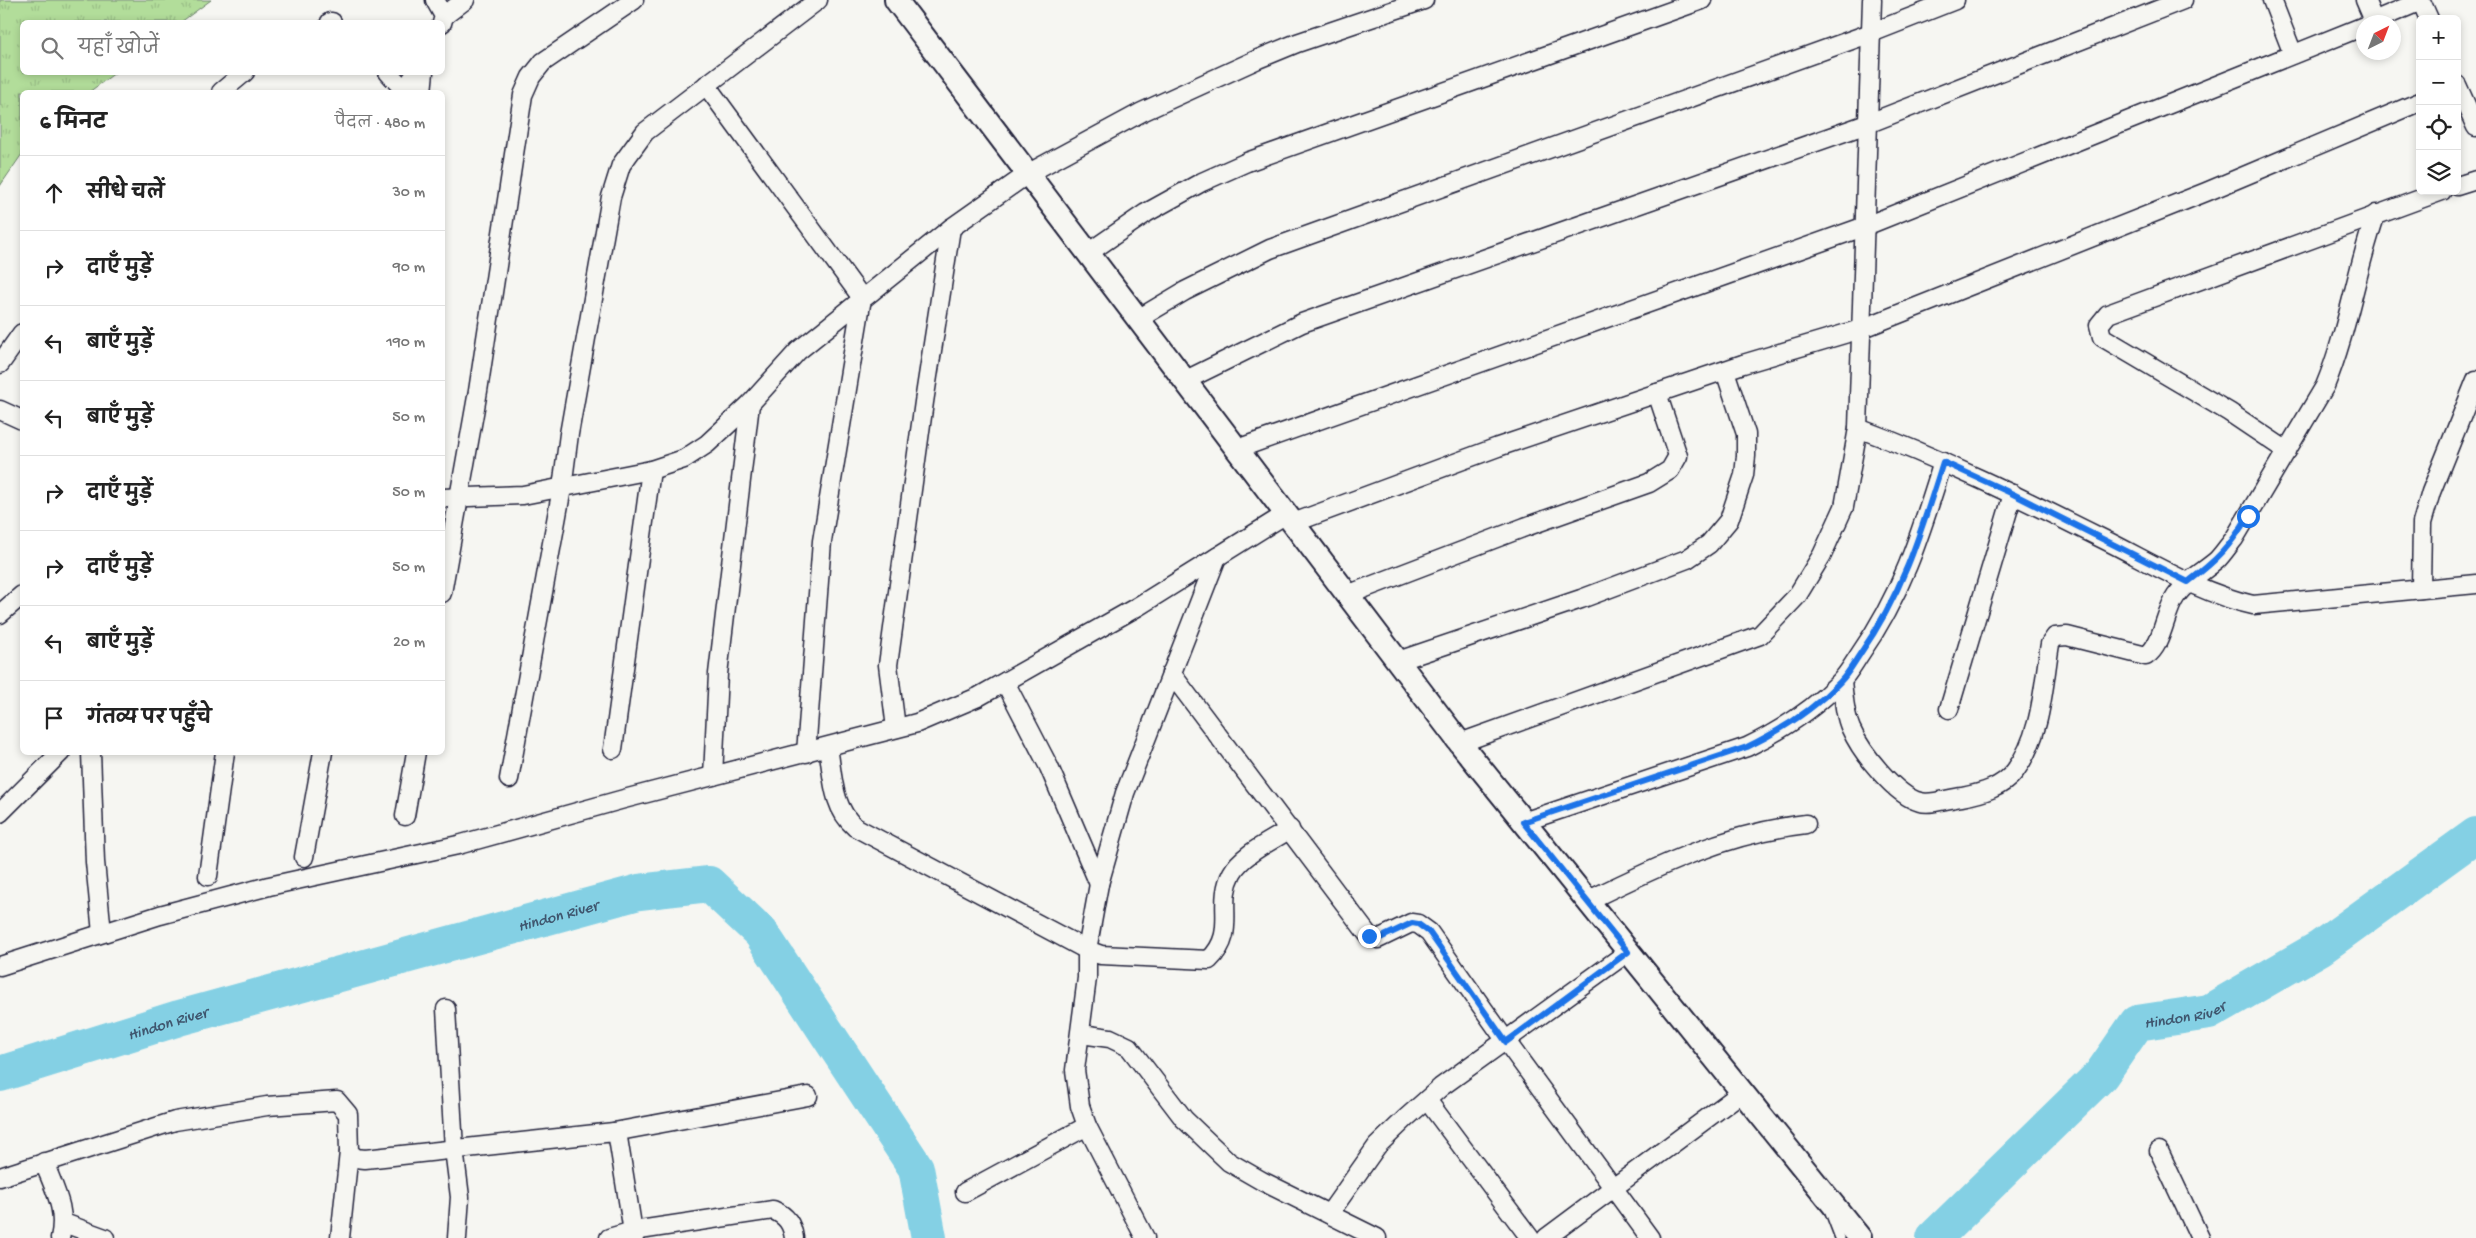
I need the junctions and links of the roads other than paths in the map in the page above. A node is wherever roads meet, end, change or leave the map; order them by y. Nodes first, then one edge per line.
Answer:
1 (435, 0) edge
2 (465, 0) edge
3 (634, 0) edge
4 (818, 0) edge
5 (896, 0) edge
6 (1424, 0) edge
7 (1702, 0) edge
8 (1872, 0) edge
9 (1955, 0) edge
10 (2183, 0) edge
11 (2272, 0) edge
12 (2365, 0) edge
13 (2421, 0) edge
14 (2368, 15) edge
15 (2388, 15) edge
16 (2427, 15) edge
17 (443, 20) edge
18 (2356, 29) edge
19 (1871, 34) junction
20 (2293, 54) junction
21 (241, 75) edge
22 (391, 75) edge
23 (416, 75) edge
24 (422, 75) edge
25 (706, 85) junction
26 (223, 90) edge
27 (408, 90) edge
28 (411, 90) edge
29 (411, 90) edge
30 (2461, 95) edge
31 (2416, 104) edge
32 (1867, 124) junction
33 (2476, 128) edge
34 (1029, 173) junction
35 (2476, 180) edge
36 (2461, 185) edge
37 (2431, 195) edge
38 (2376, 214) junction
39 (1863, 227) junction
40 (951, 228) junction
41 (1088, 253) junction
42 (862, 298) junction
43 (1138, 319) junction
44 (1862, 329) junction
45 (20, 335) edge
46 (0, 364) edge
47 (1725, 371) junction
48 (1186, 380) junction
49 (2476, 380) edge
50 (1657, 393) junction
51 (750, 404) junction
52 (0, 410) edge
53 (20, 419) edge
54 (1858, 428) junction
55 (1237, 449) junction
56 (2287, 451) junction
57 (1943, 462) junction
58 (652, 470) junction
59 (562, 488) junction
60 (2013, 494) junction
61 (450, 499) edge
62 (1290, 518) junction
63 (1216, 557) junction
64 (445, 558) edge
65 (2188, 582) junction
66 (2476, 584) edge
67 (2421, 590) junction
68 (1347, 594) junction
69 (20, 597) edge
70 (0, 614) edge
71 (1398, 661) junction
72 (1171, 673) junction
73 (1842, 681) junction
74 (1005, 682) junction
75 (1950, 709) dead end
76 (896, 728) junction
77 (1460, 743) junction
78 (828, 747) junction
79 (613, 749) dead end
80 (806, 753) junction
81 (58, 755) edge
82 (91, 755) edge
83 (225, 755) edge
84 (322, 755) edge
85 (415, 755) edge
86 (713, 776) junction
87 (509, 779) dead end
88 (0, 813) edge
89 (405, 816) dead end
90 (1523, 822) junction
91 (1806, 824) dead end
92 (1290, 829) junction
93 (304, 857) dead end
94 (208, 876) dead end
95 (1099, 884) junction
96 (1587, 901) junction
97 (102, 934) junction
98 (1086, 950) junction
99 (1628, 952) junction
100 (0, 966) edge
101 (446, 1009) dead end
102 (1081, 1034) junction
103 (1506, 1042) junction
104 (1741, 1093) junction
105 (808, 1096) dead end
106 (1427, 1100) junction
107 (1087, 1126) junction
108 (614, 1132) junction
109 (454, 1149) junction
110 (2159, 1151) dead end
111 (349, 1152) junction
112 (44, 1162) junction
113 (0, 1177) edge
114 (1613, 1188) junction
115 (965, 1192) dead end
116 (1329, 1214) junction
117 (62, 1230) edge
118 (634, 1234) edge
119 (1852, 1236) edge
120 (105, 1238) edge
121 (340, 1238) edge
122 (457, 1238) edge
123 (609, 1238) edge
124 (794, 1238) edge
125 (1145, 1238) edge
126 (1377, 1238) edge
127 (1530, 1238) edge
128 (1546, 1238) edge
129 (1650, 1238) edge
130 (2200, 1238) edge

1 - 17 street
2 - 17 street
3 - 61 street
4 - 25 street
5 - 34 street
6 - 34 street
7 - 41 street
8 - 19 street
9 - 19 street
10 - 32 street
11 - 20 street
12 - 14 street
13 - 15 street
13 - 16 street
18 - 20 street
19 - 32 street
19 - 43 street
20 - 39 street
21 - 26 street
22 - 27 street
23 - 28 street
24 - 29 street
25 - 42 street
25 - 59 street
30 - 33 street
31 - 44 street
32 - 39 street
32 - 48 street
34 - 40 street
34 - 41 street
35 - 36 street
37 - 38 street
38 - 56 street
38 - 56 street
39 - 44 street
39 - 55 street
40 - 42 street
40 - 76 street
41 - 43 street
42 - 51 street
42 - 80 street
43 - 48 street
44 - 47 street
44 - 54 street
45 - 46 street
47 - 50 street
47 - 71 street
48 - 55 street
49 - 67 street
50 - 62 street
50 - 68 street
51 - 58 street
51 - 86 street
52 - 53 street
54 - 57 street
54 - 77 street
55 - 62 street
56 - 65 street
57 - 60 street
57 - 73 street
58 - 59 street
58 - 79 street
59 - 61 street
59 - 87 street
60 - 65 street
60 - 75 street
61 - 64 street
62 - 63 street
62 - 68 street
63 - 72 street
63 - 74 street
65 - 67 street
65 - 73 street
66 - 67 street
68 - 71 street
69 - 70 street
71 - 77 street
72 - 92 street
72 - 95 street
73 - 90 street
74 - 76 street
74 - 95 street
76 - 78 street
77 - 90 street
78 - 80 street
78 - 98 street
80 - 86 street
81 - 88 street
82 - 97 street
83 - 94 street
84 - 93 street
85 - 89 street
86 - 97 street
90 - 96 street
91 - 96 street
92 - 98 street
92 - 103 street
95 - 98 street
96 - 99 street
97 - 100 street
98 - 102 street
99 - 103 street
99 - 104 street
101 - 109 street
102 - 107 street
102 - 116 street
103 - 106 street
103 - 114 street
104 - 114 street
104 - 119 street
105 - 108 street
106 - 116 street
106 - 127 street
107 - 115 street
107 - 125 street
108 - 109 street
108 - 118 street
109 - 111 street
109 - 122 street
110 - 130 street
111 - 112 street
111 - 121 street
112 - 113 street
112 - 117 street
114 - 128 street
114 - 129 street
116 - 126 street
117 - 120 street
118 - 123 street
118 - 124 street

